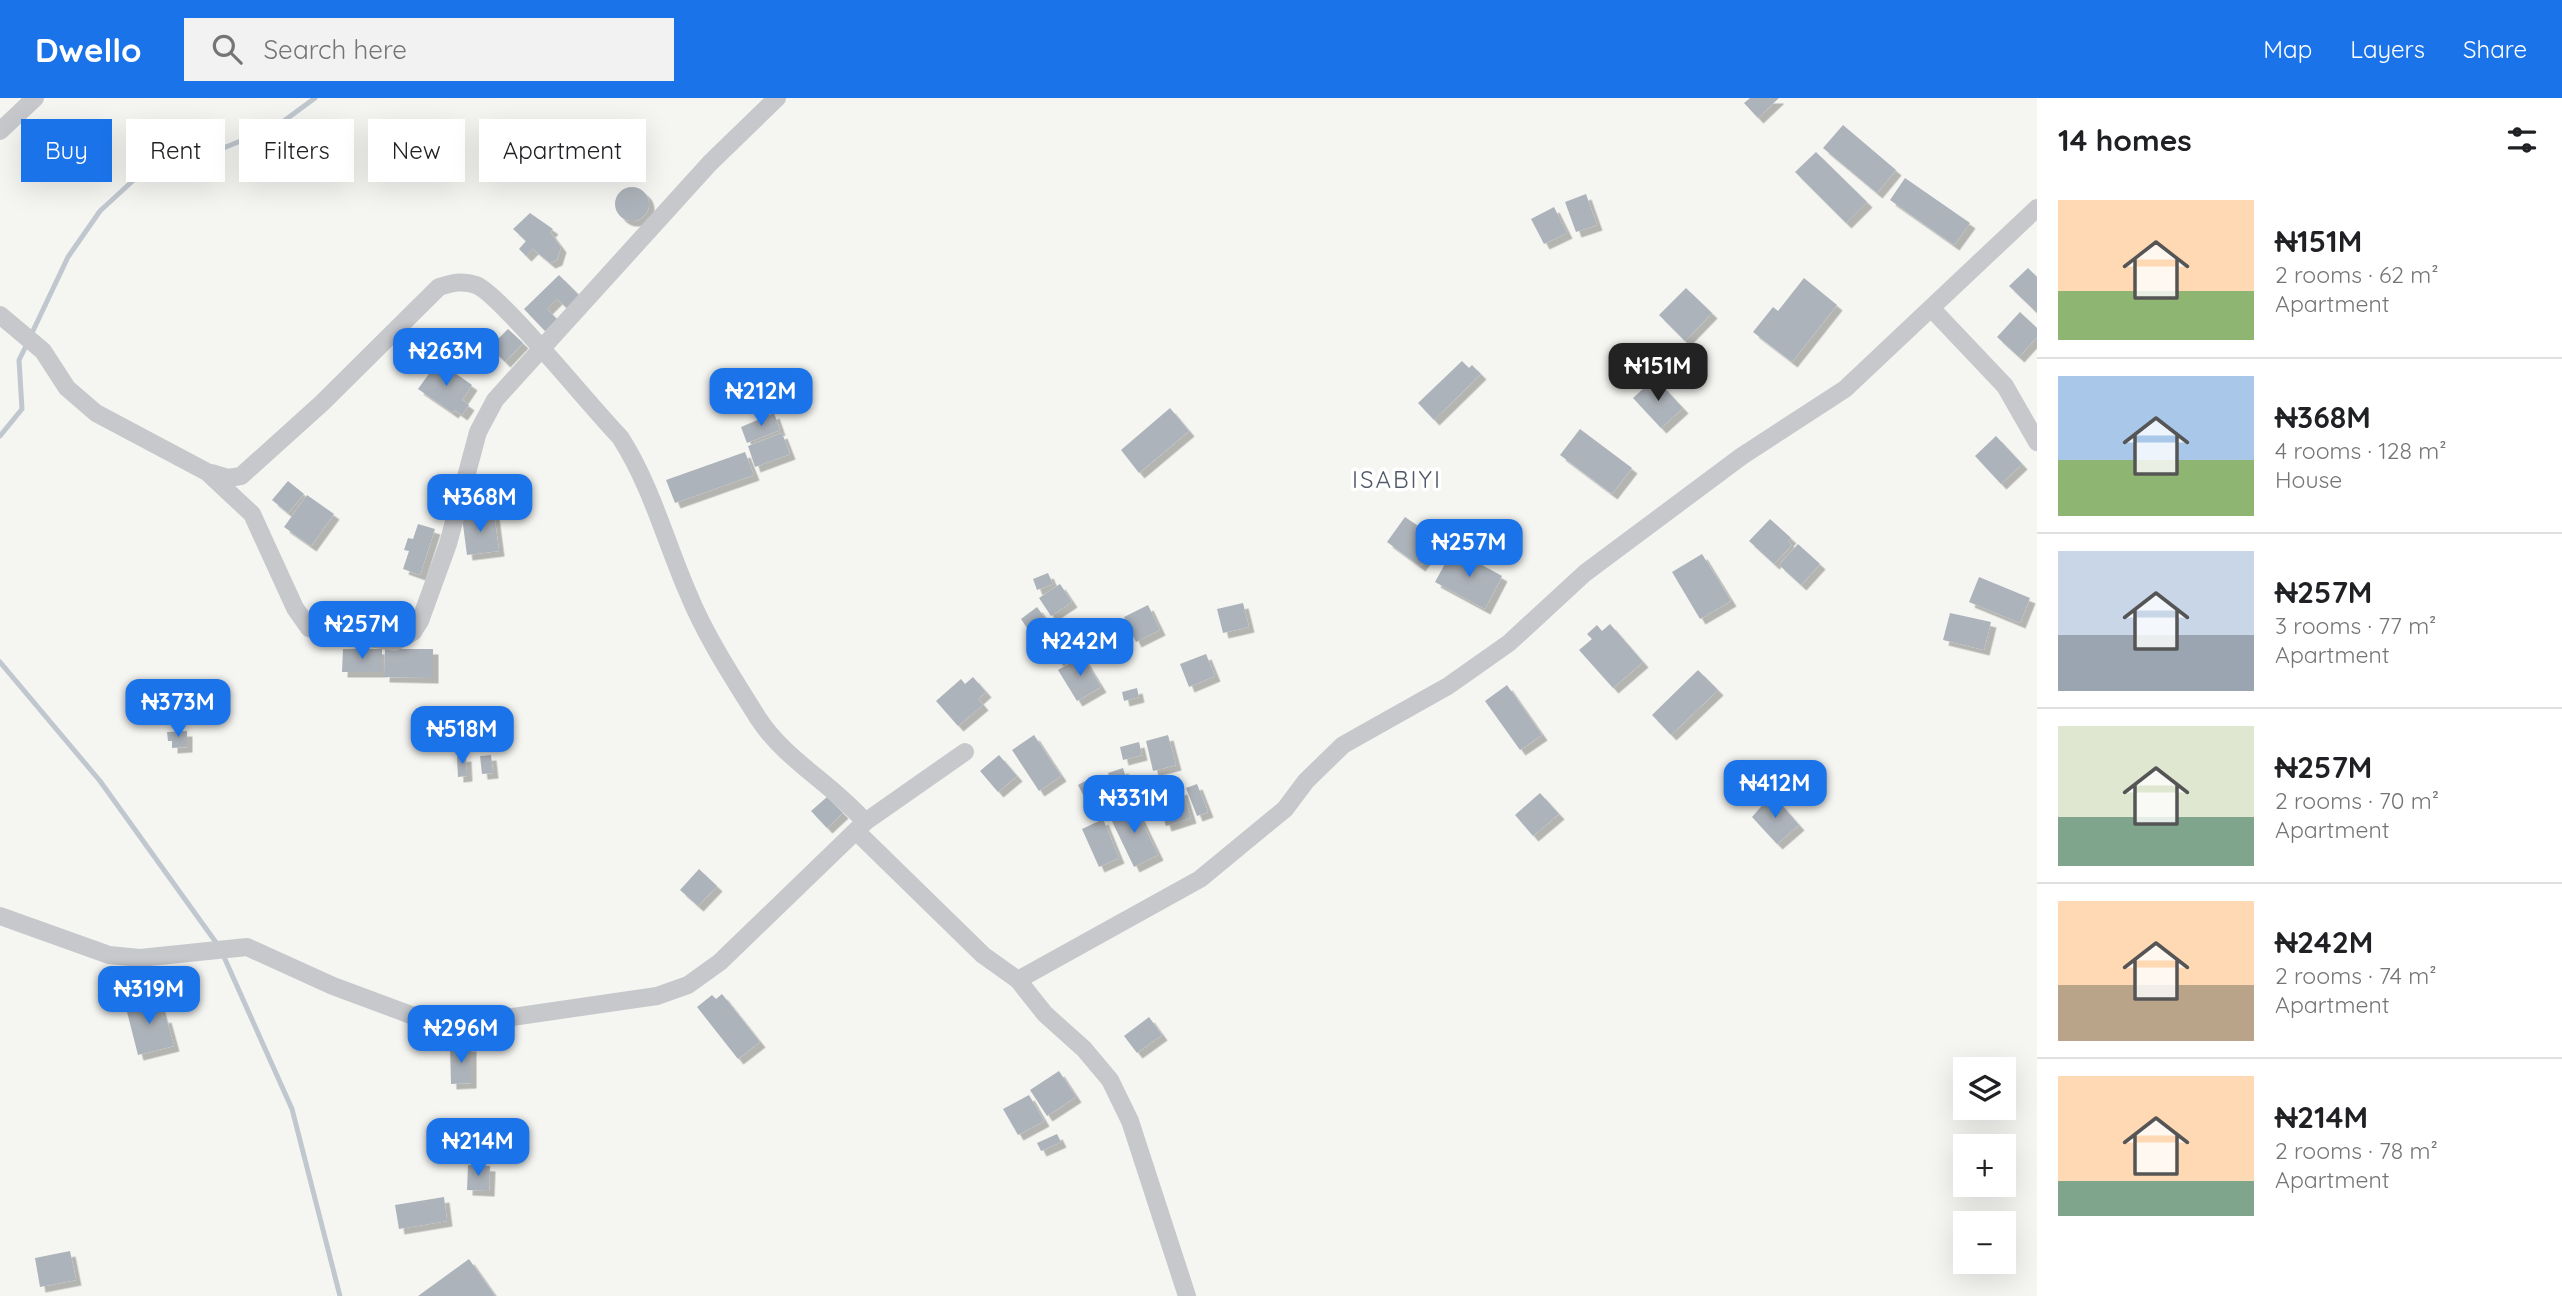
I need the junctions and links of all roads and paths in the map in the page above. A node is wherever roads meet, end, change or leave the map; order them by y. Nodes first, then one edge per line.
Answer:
1 (35, 98) edge
2 (777, 98) edge
3 (0, 131) edge
4 (2037, 208) edge
5 (1932, 309) junction
6 (0, 315) edge
7 (541, 350) junction
8 (2037, 442) edge
9 (207, 472) junction
10 (965, 752) dead end
11 (861, 827) junction
12 (0, 916) edge
13 (1018, 980) junction
14 (1187, 1296) edge

1 - 3 street
2 - 7 street
4 - 5 street
5 - 8 street
5 - 13 street
6 - 9 street
7 - 9 street
7 - 9 street
7 - 11 street
10 - 11 street
11 - 12 street
11 - 13 street
13 - 14 street

